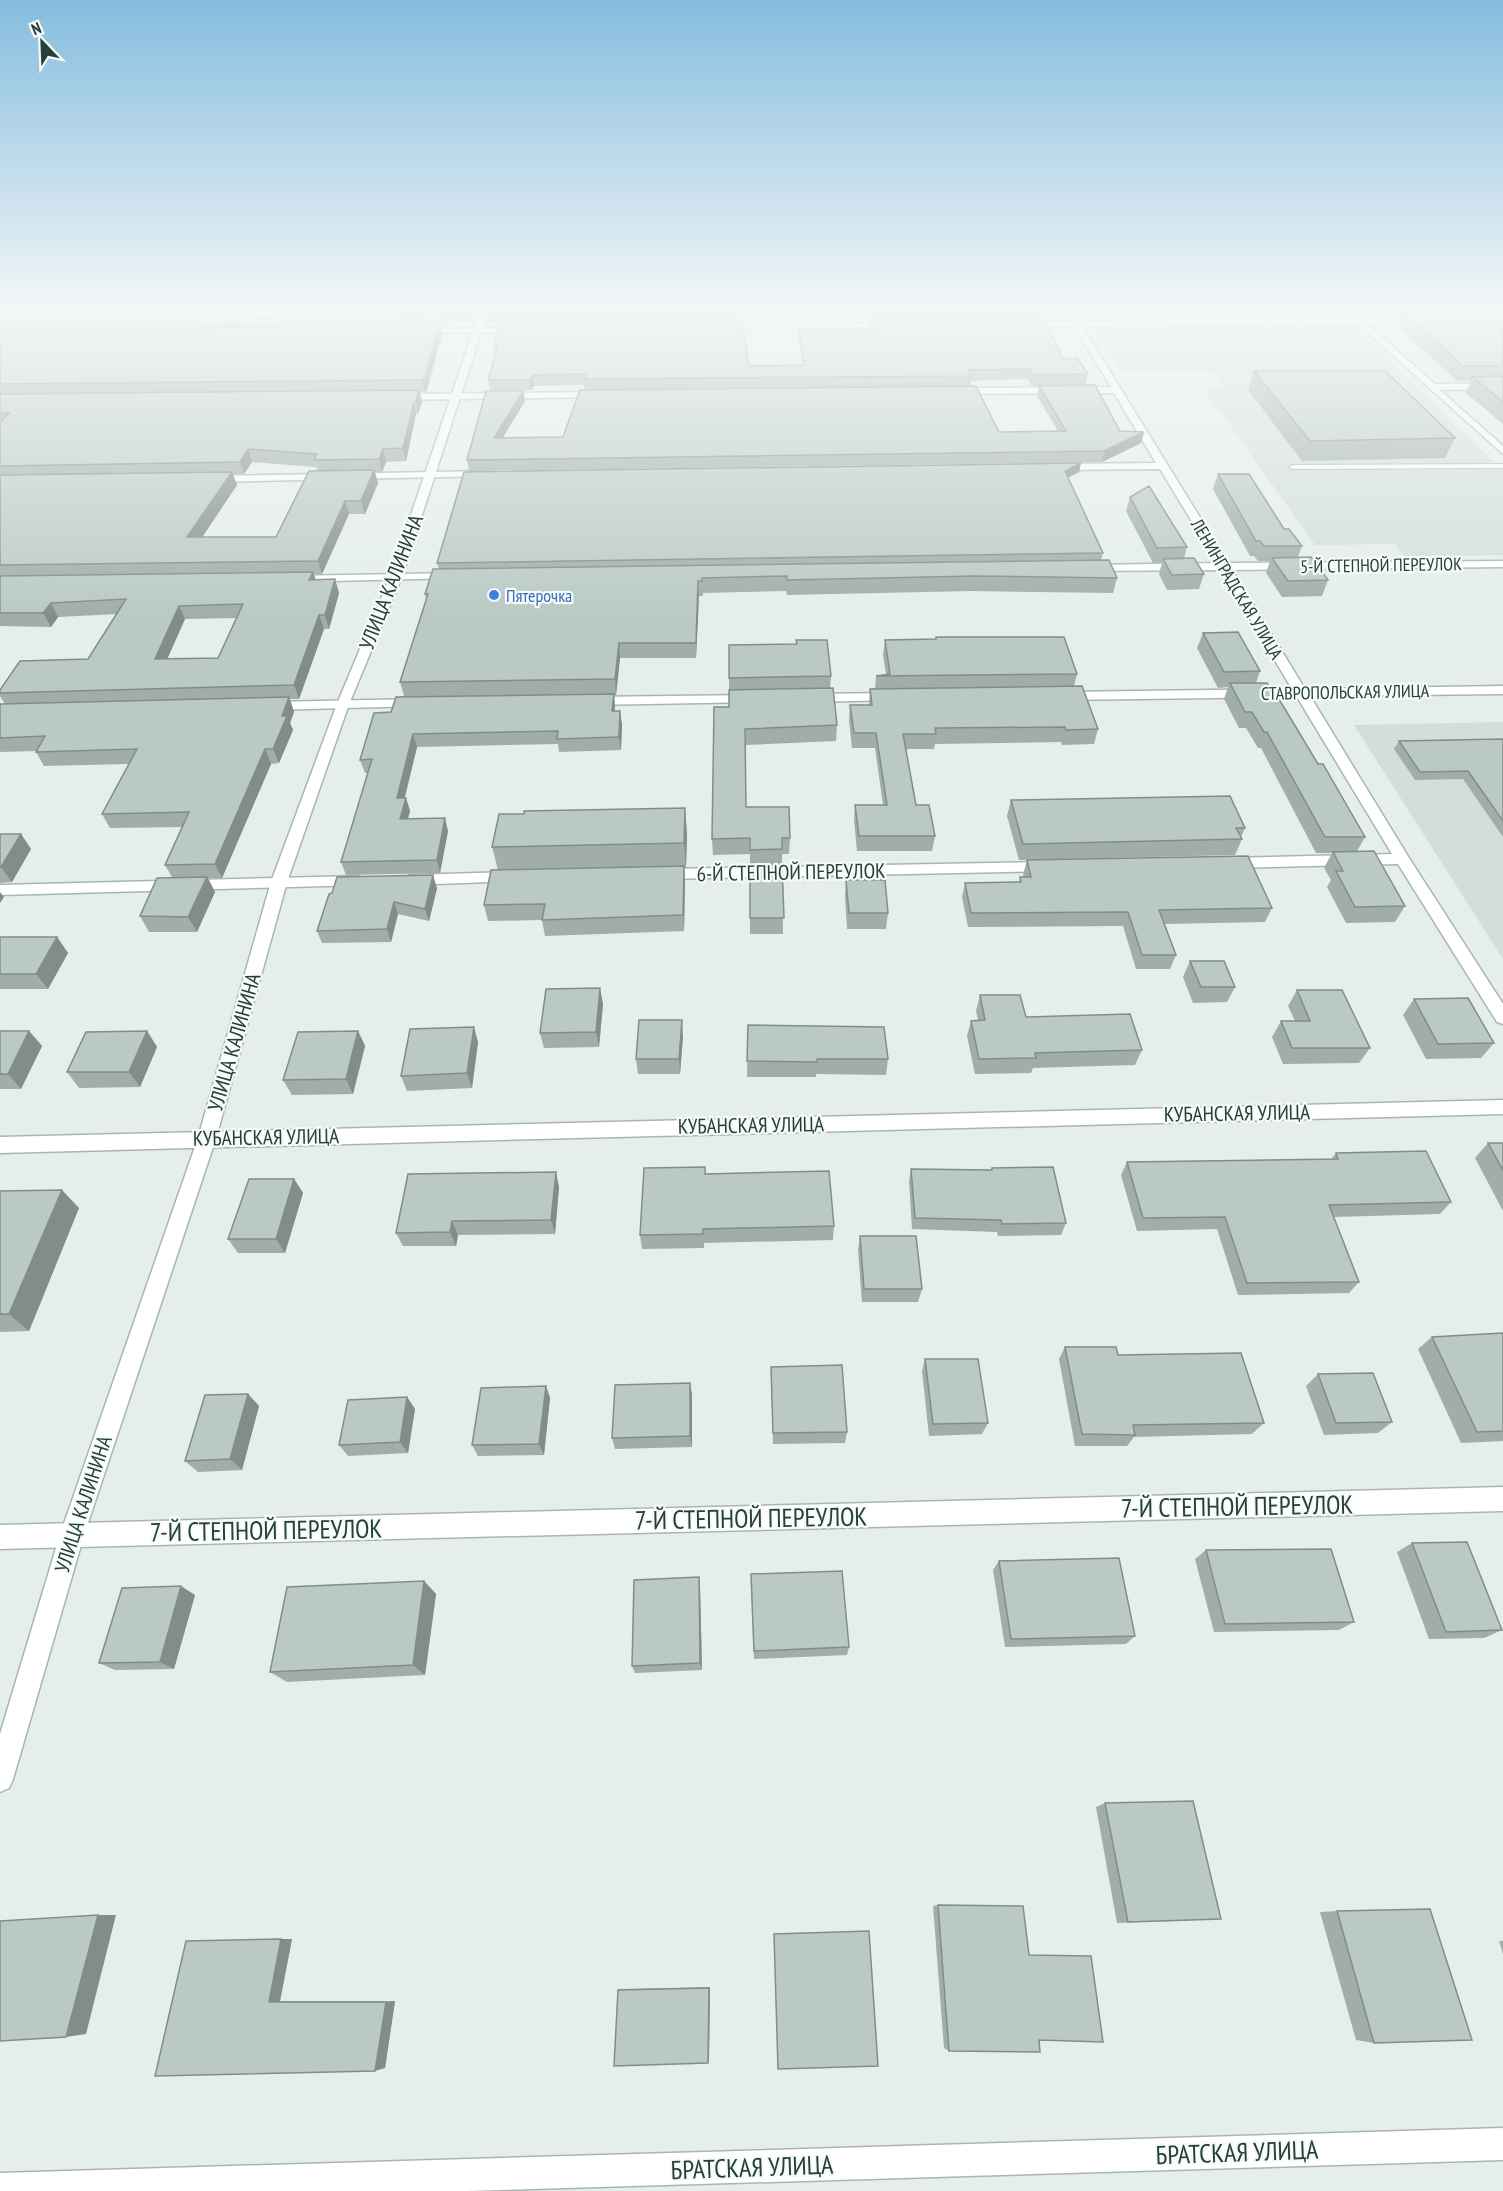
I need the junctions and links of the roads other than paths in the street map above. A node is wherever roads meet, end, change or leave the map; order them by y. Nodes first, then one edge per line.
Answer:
1 (450, 413) edge
2 (1132, 413) edge
3 (1462, 413) edge
4 (1503, 451) edge
5 (1164, 466) junction
6 (1503, 466) edge
7 (1293, 467) dead end
8 (1045, 468) edge
9 (501, 474) edge
10 (430, 475) junction
11 (203, 479) edge
12 (1503, 564) edge
13 (1222, 567) junction
14 (1078, 568) edge
15 (468, 576) edge
16 (396, 577) junction
17 (280, 579) edge
18 (1503, 690) edge
19 (1302, 693) junction
20 (1042, 696) edge
21 (900, 697) edge
22 (770, 699) edge
23 (793, 699) edge
24 (580, 701) edge
25 (426, 703) edge
26 (343, 704) junction
27 (260, 706) edge
28 (1402, 859) junction
29 (1212, 863) edge
30 (1068, 866) edge
31 (650, 875) edge
32 (530, 877) edge
33 (375, 880) edge
34 (398, 880) edge
35 (279, 882) junction
36 (0, 890) edge
37 (1503, 1018) edge
38 (1503, 1107) edge
39 (207, 1138) junction
40 (0, 1144) edge
41 (1503, 1499) edge
42 (72, 1535) junction
43 (0, 1537) edge
44 (0, 1779) edge
45 (1503, 2144) edge
46 (0, 2189) edge

1 - 10 street, УЛИЦА КАЛИНИНА
2 - 5 street, ЛЕНИНГРАДСКАЯ УЛИЦА
3 - 4 street
5 - 8 street
5 - 13 street, ЛЕНИНГРАДСКАЯ УЛИЦА
6 - 7 lane
9 - 10 street
10 - 11 street
10 - 16 street, УЛИЦА КАЛИНИНА
12 - 13 street, 5-Й СТЕПНОЙ ПЕРЕУЛОК
13 - 14 street, 5-Й СТЕПНОЙ ПЕРЕУЛОК
13 - 19 street, ЛЕНИНГРАДСКАЯ УЛИЦА
15 - 16 street
16 - 17 street
16 - 26 street, УЛИЦА КАЛИНИНА
18 - 19 street, СТАВРОПОЛЬСКАЯ УЛИЦА
19 - 20 street, СТАВРОПОЛЬСКАЯ УЛИЦА
19 - 28 street, ЛЕНИНГРАДСКАЯ УЛИЦА
21 - 23 street
22 - 24 street
25 - 26 street
26 - 27 street
26 - 35 street, УЛИЦА КАЛИНИНА
28 - 29 street
28 - 37 street, ЛЕНИНГРАДСКАЯ УЛИЦА
30 - 31 street, 6-Й СТЕПНОЙ ПЕРЕУЛОК
32 - 34 street
33 - 35 street
35 - 36 street
35 - 39 street, УЛИЦА КАЛИНИНА
38 - 39 street, КУБАНСКАЯ УЛИЦА
39 - 40 street, КУБАНСКАЯ УЛИЦА
39 - 42 street, УЛИЦА КАЛИНИНА
41 - 42 street, 7-Й СТЕПНОЙ ПЕРЕУЛОК
42 - 43 street, 7-Й СТЕПНОЙ ПЕРЕУЛОК
42 - 44 street, УЛИЦА КАЛИНИНА
45 - 46 street, БРАТСКАЯ УЛИЦА

